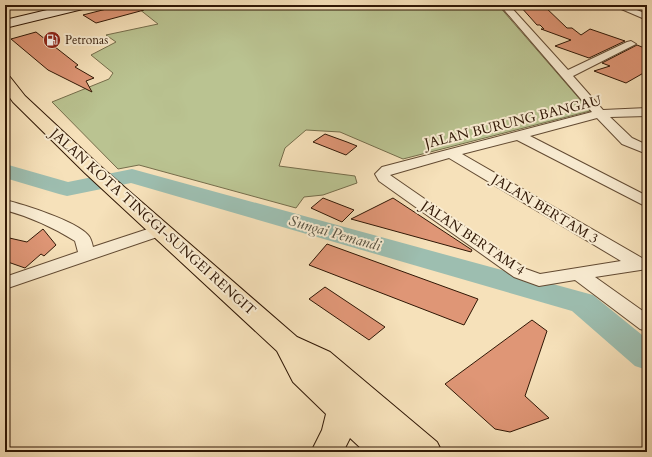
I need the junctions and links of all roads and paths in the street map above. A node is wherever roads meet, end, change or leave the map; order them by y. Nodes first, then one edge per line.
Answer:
1 (83, 5) edge
2 (504, 5) edge
3 (616, 5) edge
4 (62, 7) edge
5 (647, 17) edge
6 (5, 24) edge
7 (631, 44) dead end
8 (567, 75) junction
9 (5, 80) edge
10 (12, 95) edge
11 (647, 112) edge
12 (600, 114) junction
13 (520, 136) junction
14 (647, 150) edge
15 (452, 154) junction
16 (387, 170) joint
17 (647, 202) edge
18 (5, 205) edge
19 (160, 230) junction
20 (87, 254) junction
21 (643, 264) edge
22 (580, 274) junction
23 (5, 283) edge
24 (647, 324) edge
25 (287, 344) junction
26 (342, 410) junction
27 (426, 449) edge
28 (327, 452) edge
29 (387, 452) edge

1 - 4 street
2 - 8 street
3 - 5 street
4 - 6 street
7 - 8 street
8 - 12 street
9 - 10 main road, JALAN KOTA TINGGI-SUNGEI RENGIT
10 - 19 main road, JALAN KOTA TINGGI-SUNGEI RENGIT
11 - 12 street, JALAN BURUNG BANGAU
12 - 13 street, JALAN BURUNG BANGAU
12 - 14 street
13 - 15 street, JALAN BURUNG BANGAU
13 - 17 street
15 - 16 street, JALAN BURUNG BANGAU
15 - 21 street, JALAN BERTAM 3
16 - 22 street, JALAN BERTAM 4
18 - 20 street
19 - 20 street
19 - 25 main road, JALAN KOTA TINGGI-SUNGEI RENGIT
20 - 23 street
21 - 22 street
22 - 24 street
25 - 26 main road, JALAN KOTA TINGGI-SUNGEI RENGIT
25 - 27 main road, JALAN KOTA TINGGI-SUNGEI RENGIT
26 - 28 main road
26 - 29 main road, JALAN KOTA TINGGI-SUNGEI RENGIT

